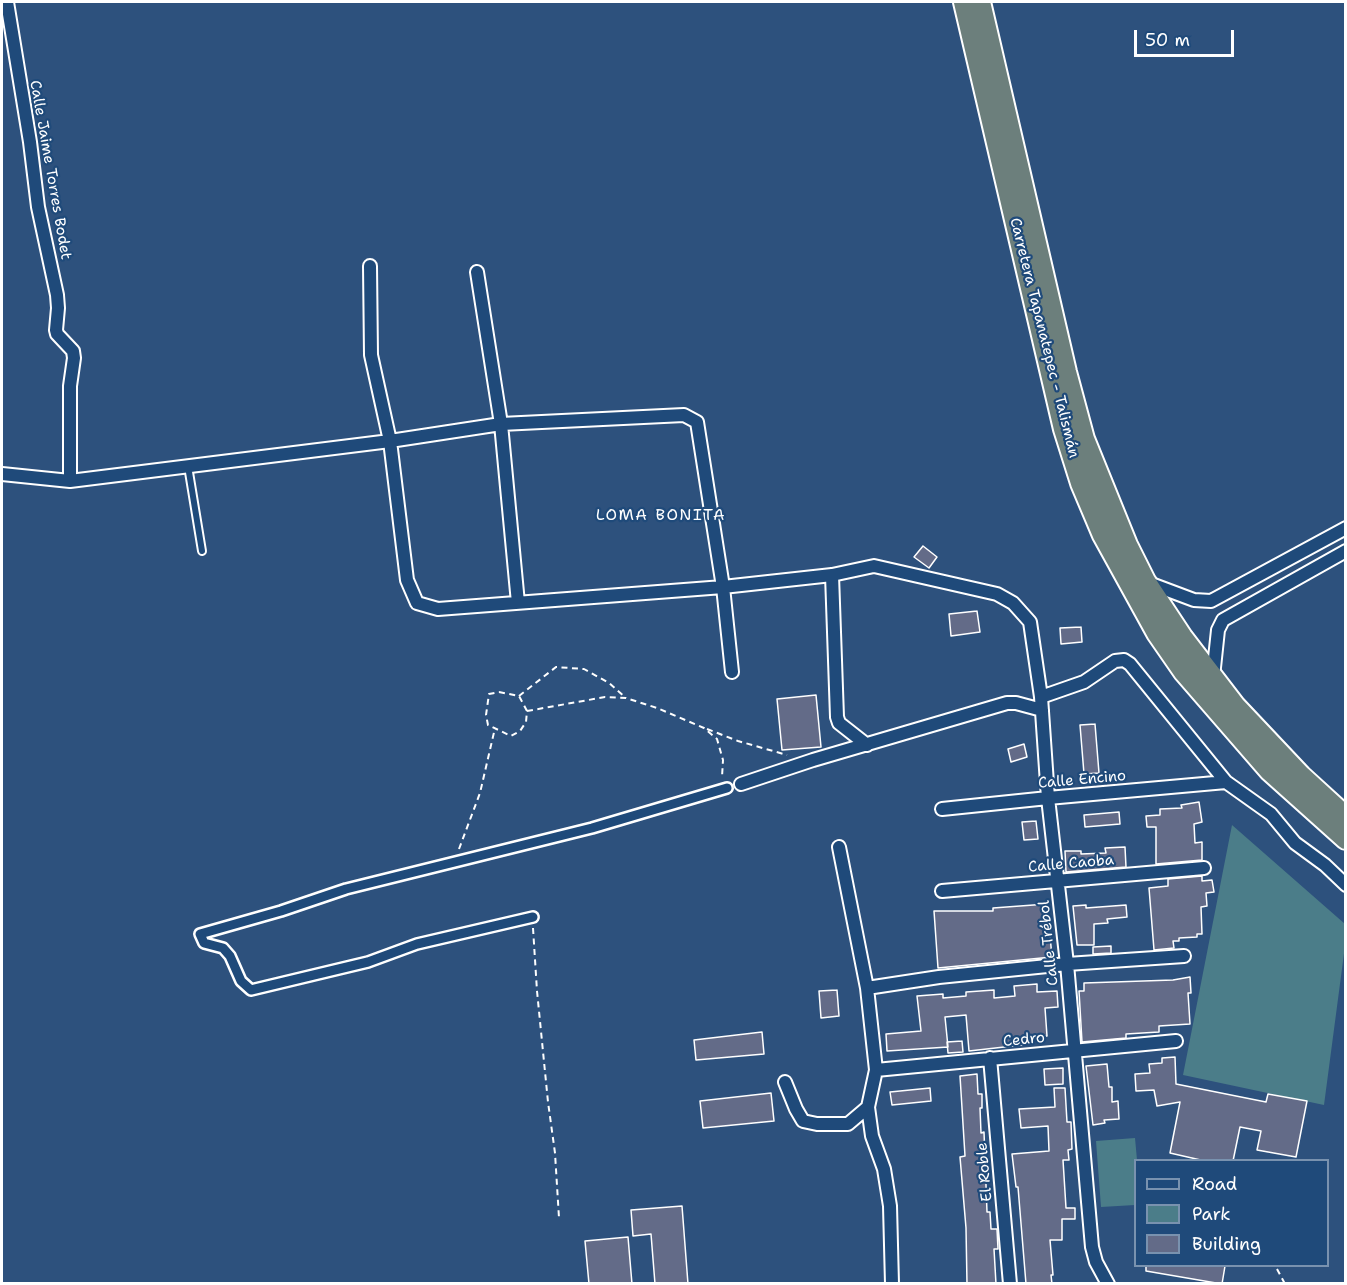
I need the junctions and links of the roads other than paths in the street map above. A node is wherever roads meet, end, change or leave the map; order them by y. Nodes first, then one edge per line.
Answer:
1 (7, 2) edge
2 (964, 2) edge
3 (981, 2) edge
4 (370, 266) dead end
5 (477, 272) dead end
6 (501, 424) junction
7 (390, 441) junction
8 (188, 465) junction
9 (2, 474) edge
10 (69, 481) junction
11 (1346, 528) edge
12 (202, 551) dead end
13 (1346, 551) edge
14 (832, 575) junction
15 (1145, 581) junction
16 (723, 587) junction
17 (1211, 601) junction
18 (518, 603) junction
19 (1223, 620) junction
20 (732, 672) dead end
21 (1213, 677) junction
22 (1042, 703) junction
23 (867, 745) junction
24 (1226, 782) junction
25 (741, 784) road end
26 (727, 788) dead end
27 (1048, 798) junction
28 (942, 809) dead end
29 (1346, 816) edge
30 (1346, 839) edge
31 (839, 847) dead end
32 (1204, 868) dead end
33 (1058, 880) junction
34 (1346, 885) edge
35 (942, 891) dead end
36 (533, 916) road end
37 (1184, 956) dead end
38 (1067, 964) junction
39 (867, 988) junction
40 (1176, 1041) dead end
41 (1074, 1050) junction
42 (990, 1058) junction
43 (876, 1070) junction
44 (785, 1082) dead end
45 (868, 1107) junction
46 (848, 1124) junction
47 (872, 1136) junction
48 (892, 1284) edge
49 (1010, 1284) edge
50 (1108, 1284) edge

1 - 10 street, Calle Jaime Torres Bodet
2 - 30 highway, Carretera Tapanatepec - Talismán
3 - 15 highway, Carretera Tapanatepec - Talismán
4 - 7 street
5 - 6 street
6 - 7 street
6 - 16 street
6 - 18 street
7 - 8 street
7 - 18 street
8 - 10 street
8 - 12 lane
9 - 10 street
11 - 17 street
13 - 19 street
14 - 16 street
14 - 22 street, Calle Trébol
14 - 23 street
15 - 17 street
15 - 21 highway, Carretera Tapanatepec - Talismán
16 - 18 street
16 - 20 street
17 - 19 street
19 - 21 street
21 - 29 highway, Carretera Tapanatepec - Talismán
22 - 23 street
22 - 24 street
22 - 27 street, Calle Trébol
23 - 25 street
24 - 27 street, Calle Encino
24 - 34 street
26 - 36 street
27 - 28 street, Calle Encino
27 - 33 street, Calle Trébol
31 - 39 street
32 - 33 street, Calle Caoba
33 - 35 street, Calle Caoba
33 - 38 street, Calle Trébol
37 - 38 street
38 - 39 street
38 - 41 street, Calle Trébol
39 - 43 street
40 - 41 street, Cedro
41 - 42 street, Cedro
41 - 50 street, Calle Trébol
42 - 43 street, Cedro
42 - 49 street, El Roble
43 - 45 street
44 - 46 street
45 - 46 street
45 - 47 street
46 - 47 street
47 - 48 street

